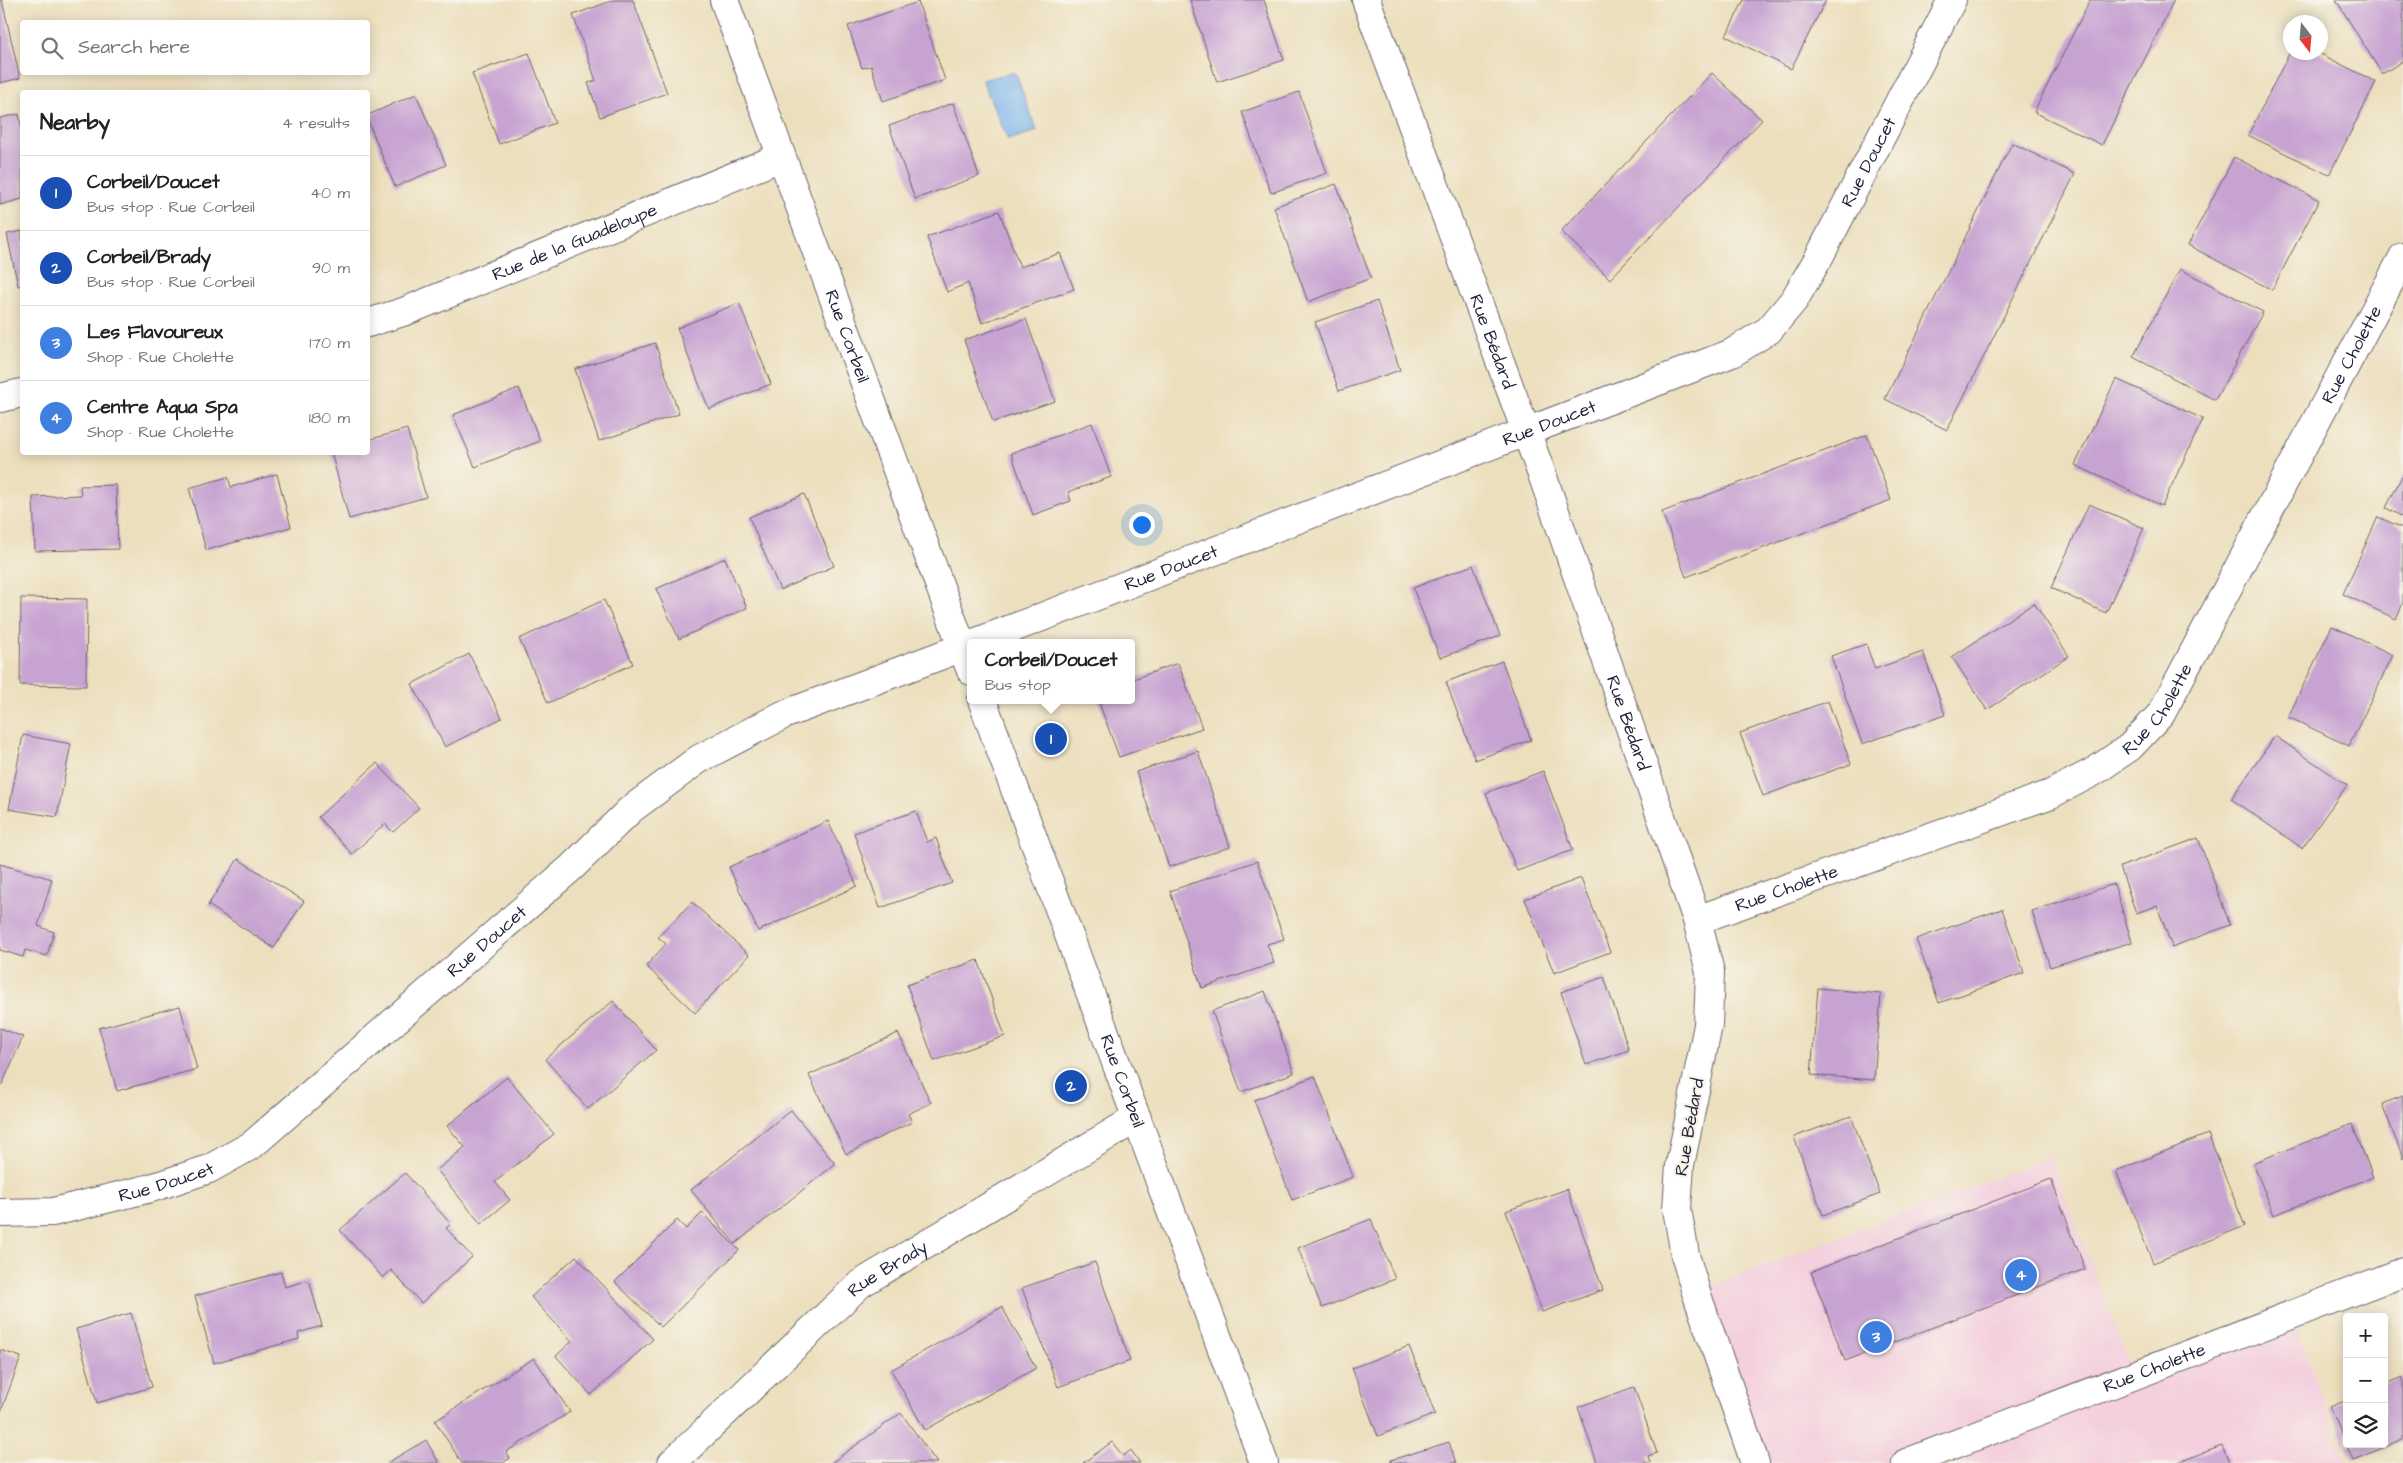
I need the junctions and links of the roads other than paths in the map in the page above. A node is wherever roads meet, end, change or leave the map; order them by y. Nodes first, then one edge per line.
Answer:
1 (724, 0) edge
2 (1366, 0) edge
3 (1952, 0) edge
4 (781, 157) junction
5 (2403, 257) edge
6 (370, 321) edge
7 (20, 393) edge
8 (0, 398) edge
9 (1527, 433) junction
10 (1000, 639) edge
11 (967, 646) edge
12 (967, 652) edge
13 (983, 704) edge
14 (1697, 920) junction
15 (1137, 1118) junction
16 (0, 1214) edge
17 (2403, 1272) edge
18 (672, 1463) edge
19 (1264, 1463) edge
20 (1755, 1463) edge
21 (1906, 1463) edge

1 - 4 street, Rue Corbeil
2 - 9 street, Rue Bédard
3 - 9 street, Rue Doucet
4 - 6 street, Rue de la Guadeloupe
4 - 11 street, Rue Corbeil
5 - 14 street, Rue Cholette
7 - 8 street
9 - 10 street, Rue Doucet
9 - 14 street, Rue Bédard
12 - 16 street, Rue Doucet
13 - 15 street, Rue Corbeil
14 - 20 street, Rue Bédard
15 - 18 street, Rue Brady
15 - 19 street, Rue Corbeil
17 - 21 street, Rue Cholette

